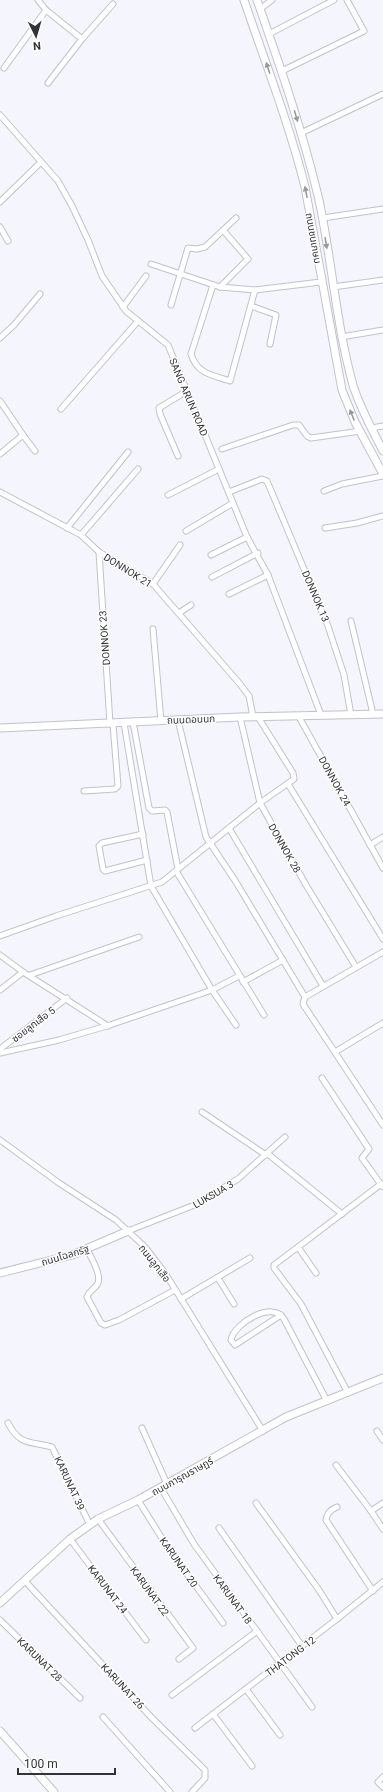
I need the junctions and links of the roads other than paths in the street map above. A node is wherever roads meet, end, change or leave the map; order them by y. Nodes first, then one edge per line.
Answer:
1 (38, 0) edge
2 (244, 0) edge
3 (257, 0) edge
4 (272, 0) edge
5 (334, 0) edge
6 (347, 0) edge
7 (113, 4) dead end
8 (260, 9) junction
9 (46, 10) junction
10 (269, 34) junction
11 (82, 40) junction
12 (4, 68) dead end
13 (282, 71) junction
14 (48, 83) dead end
15 (383, 94) edge
16 (0, 115) edge
17 (301, 134) junction
18 (41, 162) junction
19 (0, 202) edge
20 (383, 209) edge
21 (236, 218) dead end
22 (323, 218) junction
23 (0, 227) edge
24 (223, 230) junction
25 (8, 241) dead end
26 (151, 264) dead end
27 (180, 274) junction
28 (146, 276) dead end
29 (383, 280) edge
30 (321, 282) junction
31 (213, 285) junction
32 (220, 288) junction
33 (333, 288) junction
34 (255, 290) junction
35 (40, 294) dead end
36 (172, 305) dead end
37 (251, 306) junction
38 (123, 307) junction
39 (138, 321) junction
40 (383, 330) edge
41 (341, 337) junction
42 (0, 338) edge
43 (270, 344) dead end
44 (187, 391) junction
45 (0, 401) edge
46 (2, 408) edge
47 (61, 408) dead end
48 (383, 426) edge
49 (372, 428) junction
50 (361, 431) junction
51 (23, 435) junction
52 (222, 449) dead end
53 (35, 451) dead end
54 (383, 451) edge
55 (128, 452) dead end
56 (0, 454) edge
57 (178, 456) dead end
58 (138, 469) dead end
59 (219, 469) junction
60 (383, 475) edge
61 (324, 491) dead end
62 (0, 492) edge
63 (229, 492) junction
64 (168, 495) dead end
65 (233, 504) junction
66 (383, 516) edge
67 (67, 528) junction
68 (325, 528) dead end
69 (186, 531) dead end
70 (81, 536) junction
71 (247, 537) junction
72 (180, 545) dead end
73 (99, 552) junction
74 (258, 553) junction
75 (211, 555) dead end
76 (268, 575) junction
77 (212, 577) dead end
78 (153, 584) junction
79 (229, 594) dead end
80 (191, 605) dead end
81 (178, 612) junction
82 (351, 621) dead end
83 (153, 629) dead end
84 (373, 714) junction
85 (383, 714) edge
86 (321, 715) junction
87 (351, 715) junction
88 (240, 717) junction
89 (256, 717) junction
90 (299, 717) junction
91 (161, 720) junction
92 (178, 720) junction
93 (133, 722) junction
94 (124, 723) junction
95 (111, 724) junction
96 (0, 728) edge
97 (288, 784) junction
98 (84, 791) dead end
99 (260, 803) junction
100 (229, 828) junction
101 (143, 834) junction
102 (383, 836) edge
103 (211, 842) junction
104 (370, 845) junction
105 (147, 860) junction
106 (383, 868) edge
107 (177, 870) junction
108 (151, 886) junction
109 (0, 936) edge
110 (139, 937) dead end
111 (383, 939) edge
112 (383, 952) edge
113 (0, 955) edge
114 (282, 960) junction
115 (356, 968) junction
116 (23, 972) junction
117 (30, 976) junction
118 (239, 976) junction
119 (243, 982) junction
120 (323, 986) junction
121 (0, 990) edge
122 (212, 990) junction
123 (305, 997) junction
124 (67, 998) junction
125 (264, 1015) dead end
126 (383, 1022) edge
127 (108, 1026) junction
128 (236, 1026) dead end
129 (0, 1049) edge
130 (335, 1052) junction
131 (0, 1053) edge
132 (322, 1078) dead end
133 (202, 1112) dead end
134 (383, 1125) edge
135 (285, 1137) dead end
136 (0, 1140) edge
137 (267, 1154) junction
138 (382, 1185) edge
139 (342, 1214) junction
140 (128, 1231) junction
141 (298, 1248) junction
142 (88, 1249) junction
143 (250, 1258) dead end
144 (0, 1273) edge
145 (316, 1273) dead end
146 (218, 1278) junction
147 (175, 1290) junction
148 (181, 1299) junction
149 (234, 1304) dead end
150 (281, 1315) junction
151 (383, 1378) edge
152 (348, 1392) junction
153 (327, 1401) junction
154 (8, 1423) dead end
155 (142, 1428) dead end
156 (263, 1431) junction
157 (377, 1431) dead end
158 (383, 1440) edge
159 (336, 1465) dead end
160 (167, 1484) junction
161 (161, 1488) junction
162 (138, 1500) junction
163 (256, 1502) dead end
164 (383, 1503) edge
165 (337, 1507) dead end
166 (371, 1511) junction
167 (98, 1519) junction
168 (90, 1525) junction
169 (219, 1528) dead end
170 (383, 1529) edge
171 (70, 1539) junction
172 (24, 1580) junction
173 (383, 1582) edge
174 (373, 1591) junction
175 (0, 1603) edge
176 (337, 1619) junction
177 (0, 1620) edge
178 (223, 1623) dead end
179 (257, 1631) junction
180 (146, 1640) dead end
181 (302, 1646) junction
182 (179, 1659) dead end
183 (280, 1663) junction
184 (246, 1689) junction
185 (172, 1695) dead end
186 (80, 1698) dead end
187 (312, 1707) dead end
188 (213, 1714) junction
189 (103, 1717) dead end
190 (195, 1728) dead end
191 (0, 1731) edge
192 (280, 1735) dead end
193 (252, 1766) dead end
194 (383, 1777) edge
195 (383, 1787) edge
196 (54, 1792) edge
197 (170, 1792) edge
198 (192, 1792) edge

1 - 9 street
30 -> 2 main road, ถนนชนเกษม
3 - 8 main road, ถนนชนเกษม
4 - 8 street
5 - 10 street
6 - 13 street
7 - 11 street
8 - 10 main road, ถนนชนเกษม
9 - 11 street
9 - 12 street
10 - 13 main road, ถนนชนเกษม
11 - 14 street
13 -> 17 main road, ถนนชนเกษม
15 - 17 street
16 - 18 street, SANG ARUN ROAD
17 - 22 main road, ถนนชนเกษม
18 - 19 street
18 - 38 street, SANG ARUN ROAD
20 - 22 street
21 - 24 street
22 -> 33 main road, ถนนชนเกษม
23 - 25 street
24 - 27 street
24 - 32 street
26 - 27 street
27 - 31 street
27 - 36 street
28 - 38 street
29 - 33 street
30 - 34 street
50 -> 30 main road, ถนนชนเกษม
31 - 32 street
31 - 37 street
32 - 34 street
33 - 41 main road, ถนนชนเกษม
34 - 37 street
35 - 42 street
37 - 43 street
38 - 39 street, SANG ARUN ROAD
39 - 44 street, SANG ARUN ROAD
39 - 47 street
40 - 41 street
41 - 49 main road, ถนนชนเกษม
44 - 57 street
44 - 59 street, SANG ARUN ROAD
45 - 46 street
46 - 51 street
48 - 49 street
49 - 54 main road, ถนนชนเกษม
50 - 52 street
50 - 60 main road, ถนนชนเกษม
51 - 53 street
51 - 56 street
55 - 67 street
58 - 70 street
59 - 63 street, SANG ARUN ROAD
59 - 64 street
60 - 61 street
62 - 67 street, DONNOK 21
63 - 65 street, SANG ARUN ROAD
63 - 87 street, DONNOK 13
65 - 69 street
65 - 71 street, SANG ARUN ROAD
66 - 68 street
67 - 70 street, DONNOK 21
70 - 73 street, DONNOK 21
71 - 74 street, SANG ARUN ROAD
71 - 75 street
72 - 78 street
73 - 78 street, DONNOK 21
73 - 95 street, DONNOK 23
74 - 76 street, SANG ARUN ROAD
74 - 77 street
76 - 79 street
76 - 86 street, SANG ARUN ROAD
78 - 81 street, DONNOK 21
80 - 81 street
81 - 89 street, DONNOK 21
82 - 84 street
83 - 91 street
84 - 85 main road, ถนนดอนนก
84 - 87 main road, ถนนดอนนก
86 - 87 main road, ถนนดอนนก
86 - 90 main road, ถนนดอนนก
88 - 89 main road, ถนนดอนนก
88 - 92 main road, ถนนดอนนก
88 - 99 street, DONNOK 28
89 - 90 main road, ถนนดอนนก
89 - 97 street
90 - 104 street, DONNOK 24
91 - 92 main road, ถนนดอนนก
91 - 93 main road, ถนนดอนนก
92 - 103 street
93 - 94 main road, ถนนดอนนก
93 - 107 street
94 - 95 main road, ถนนดอนนก
94 - 101 street
95 - 96 main road, ถนนดอนนก
95 - 98 street, DONNOK 23
97 - 99 street
97 - 111 street
99 - 100 street
99 - 115 street, DONNOK 28
100 - 103 street
100 - 120 street
101 - 105 street
101 - 105 street
102 - 104 street
103 - 107 street
103 - 114 street
104 - 106 street, DONNOK 24
105 - 108 street
107 - 108 street
107 - 118 street
108 - 109 street
108 - 122 street
110 - 117 street
112 - 115 street
113 - 116 street
114 - 119 street
114 - 123 street
115 - 120 street
116 - 117 street
116 - 121 street
117 - 124 street
118 - 119 street
118 - 122 street
119 - 125 street
120 - 123 street
122 - 127 street
122 - 128 street
123 - 130 street
124 - 127 street
124 - 129 street, ซอยลูกเสือ 5
126 - 130 street
127 - 131 street
130 - 134 street
132 - 138 street
133 - 137 street
135 - 137 street, LUKSUA 3
136 - 140 street, ถนนลูกเสือ
137 - 139 street
137 - 140 street, LUKSUA 3
138 - 139 street
139 - 141 street
140 - 142 main road, ถนนโฉลกรัฐ
140 - 147 street, ถนนลูกเสือ
141 - 145 street
141 - 152 street
142 - 144 main road, ถนนโฉลกรัฐ
142 - 147 street
143 - 146 street
146 - 148 street
146 - 149 street
147 - 148 street, ถนนลูกเสือ
148 - 156 street, ถนนลูกเสือ
150 - 150 street
150 - 153 street
151 - 152 main road, ถนนการุณราษฏร์
152 - 153 main road, ถนนการุณราษฏร์
153 - 156 main road, ถนนการุณราษฏร์
154 - 168 street, KARUNAT 39
155 - 160 street
156 - 160 main road, ถนนการุณราษฏร์
157 - 158 street
159 - 166 street
160 - 161 main road, ถนนการุณราษฏร์
161 - 162 main road, ถนนการุณราษฏร์
161 - 179 street, KARUNAT 18
162 - 167 main road, ถนนการุณราษฏร์
162 - 178 street, KARUNAT 20
163 - 176 street
164 - 166 street
165 - 174 street
166 - 170 street
167 - 168 main road, ถนนการุณราษฏร์
167 - 182 street, KARUNAT 22
168 - 171 main road, ถนนการุณราษฏร์
169 - 181 street
171 - 172 main road, ถนนการุณราษฏร์
171 - 180 street, KARUNAT 24
172 - 175 main road, ถนนการุณราษฏร์
172 - 198 street, KARUNAT 26
173 - 174 street, THATONG 12
174 - 176 street, THATONG 12
176 - 181 street, THATONG 12
177 - 186 street, KARUNAT 28
179 - 183 street, KARUNAT 18
179 - 185 street
181 - 183 street, THATONG 12
183 - 184 street, THATONG 12
183 - 187 street, KARUNAT 18
184 - 188 street, THATONG 12
184 - 192 street
188 - 190 street, THATONG 12
188 - 193 street
189 - 197 street
191 - 196 main road
194 - 195 street

